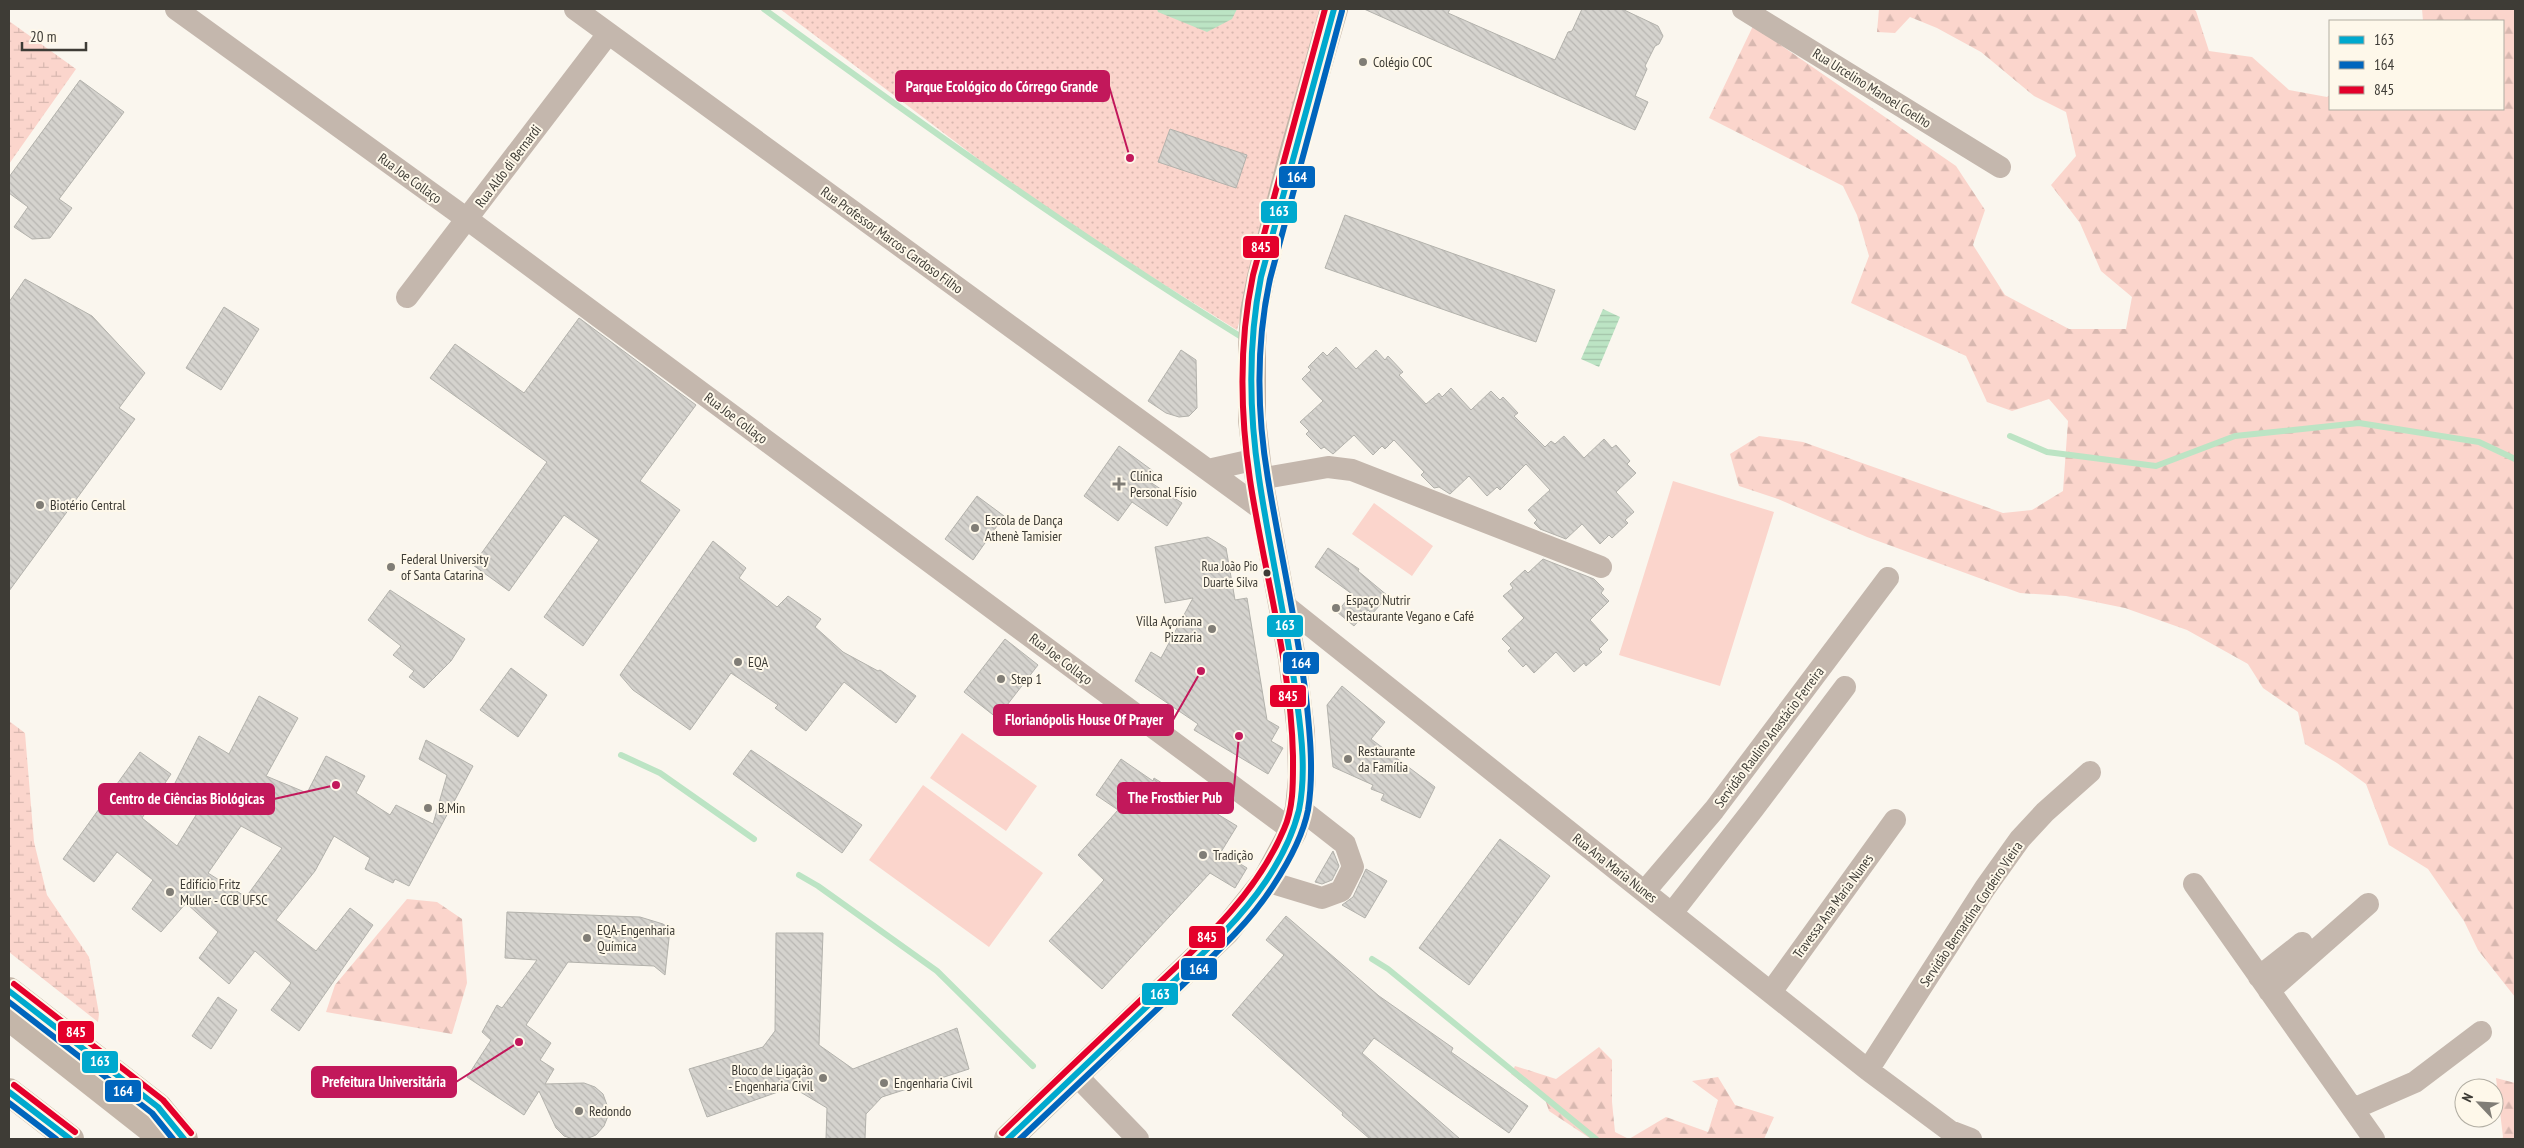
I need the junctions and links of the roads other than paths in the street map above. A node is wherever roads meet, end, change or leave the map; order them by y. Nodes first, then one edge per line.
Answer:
1 (176, 9) edge
2 (575, 9) edge
3 (1334, 9) edge
4 (1743, 9) edge
5 (608, 34) junction
6 (2000, 167) dead end
7 (467, 219) junction
8 (407, 297) dead end
9 (1258, 469) junction
10 (1208, 470) junction
11 (1264, 511) junction
12 (1601, 567) dead end
13 (1888, 578) dead end
14 (1282, 603) junction
15 (1845, 687) dead end
16 (2090, 772) dead end
17 (1296, 820) junction
18 (1895, 820) dead end
19 (1266, 881) junction
20 (2194, 884) dead end
21 (1645, 891) junction
22 (2364, 898) dead end
23 (1672, 913) junction
24 (2264, 984) junction
25 (9, 991) edge
26 (1771, 992) junction
27 (9, 1017) edge
28 (2481, 1032) dead end
29 (1868, 1070) junction
30 (1075, 1074) junction
31 (9, 1092) edge
32 (2353, 1109) junction
33 (70, 1139) edge
34 (164, 1139) edge
35 (184, 1139) edge
36 (1008, 1139) edge
37 (1138, 1139) edge
38 (1971, 1139) edge
39 (2374, 1139) edge

1 - 7 street, Rua Joe Collaço
2 - 5 street, Rua Professor Marcos Cardoso Filho
3 - 9 main road
4 - 6 street, Rua Urcelino Manoel Coelho
5 - 7 street, Rua Aldo di Bernardi
5 - 10 street, Rua Professor Marcos Cardoso Filho
7 - 8 street, Rua Aldo di Bernardi
7 - 17 street, Rua Joe Collaço
9 - 10 street
9 - 11 main road
9 - 12 street
10 - 11 street, Rua Professor Marcos Cardoso Filho
11 - 14 main road
13 - 21 street, Servidão Raulino Anastácio Ferreira
14 - 17 main road
14 - 21 street, Rua Ana Maria Nunes
15 - 23 street
16 - 29 street, Servidão Bernardina Cordeiro Vieira
17 - 19 main road
17 - 19 street, Rua Joe Collaço
18 - 26 street, Travessa Ana Maria Nunes
19 - 30 main road
20 - 24 street
21 - 23 street, Rua Ana Maria Nunes
22 - 24 street
23 - 26 street, Rua Ana Maria Nunes
24 - 32 street
25 - 35 main road
26 - 29 street, Rua Ana Maria Nunes
27 - 34 main road
28 - 32 street
29 - 38 street, Rua Ana Maria Nunes
30 - 36 main road
30 - 37 street
31 - 33 main road
32 - 39 street

